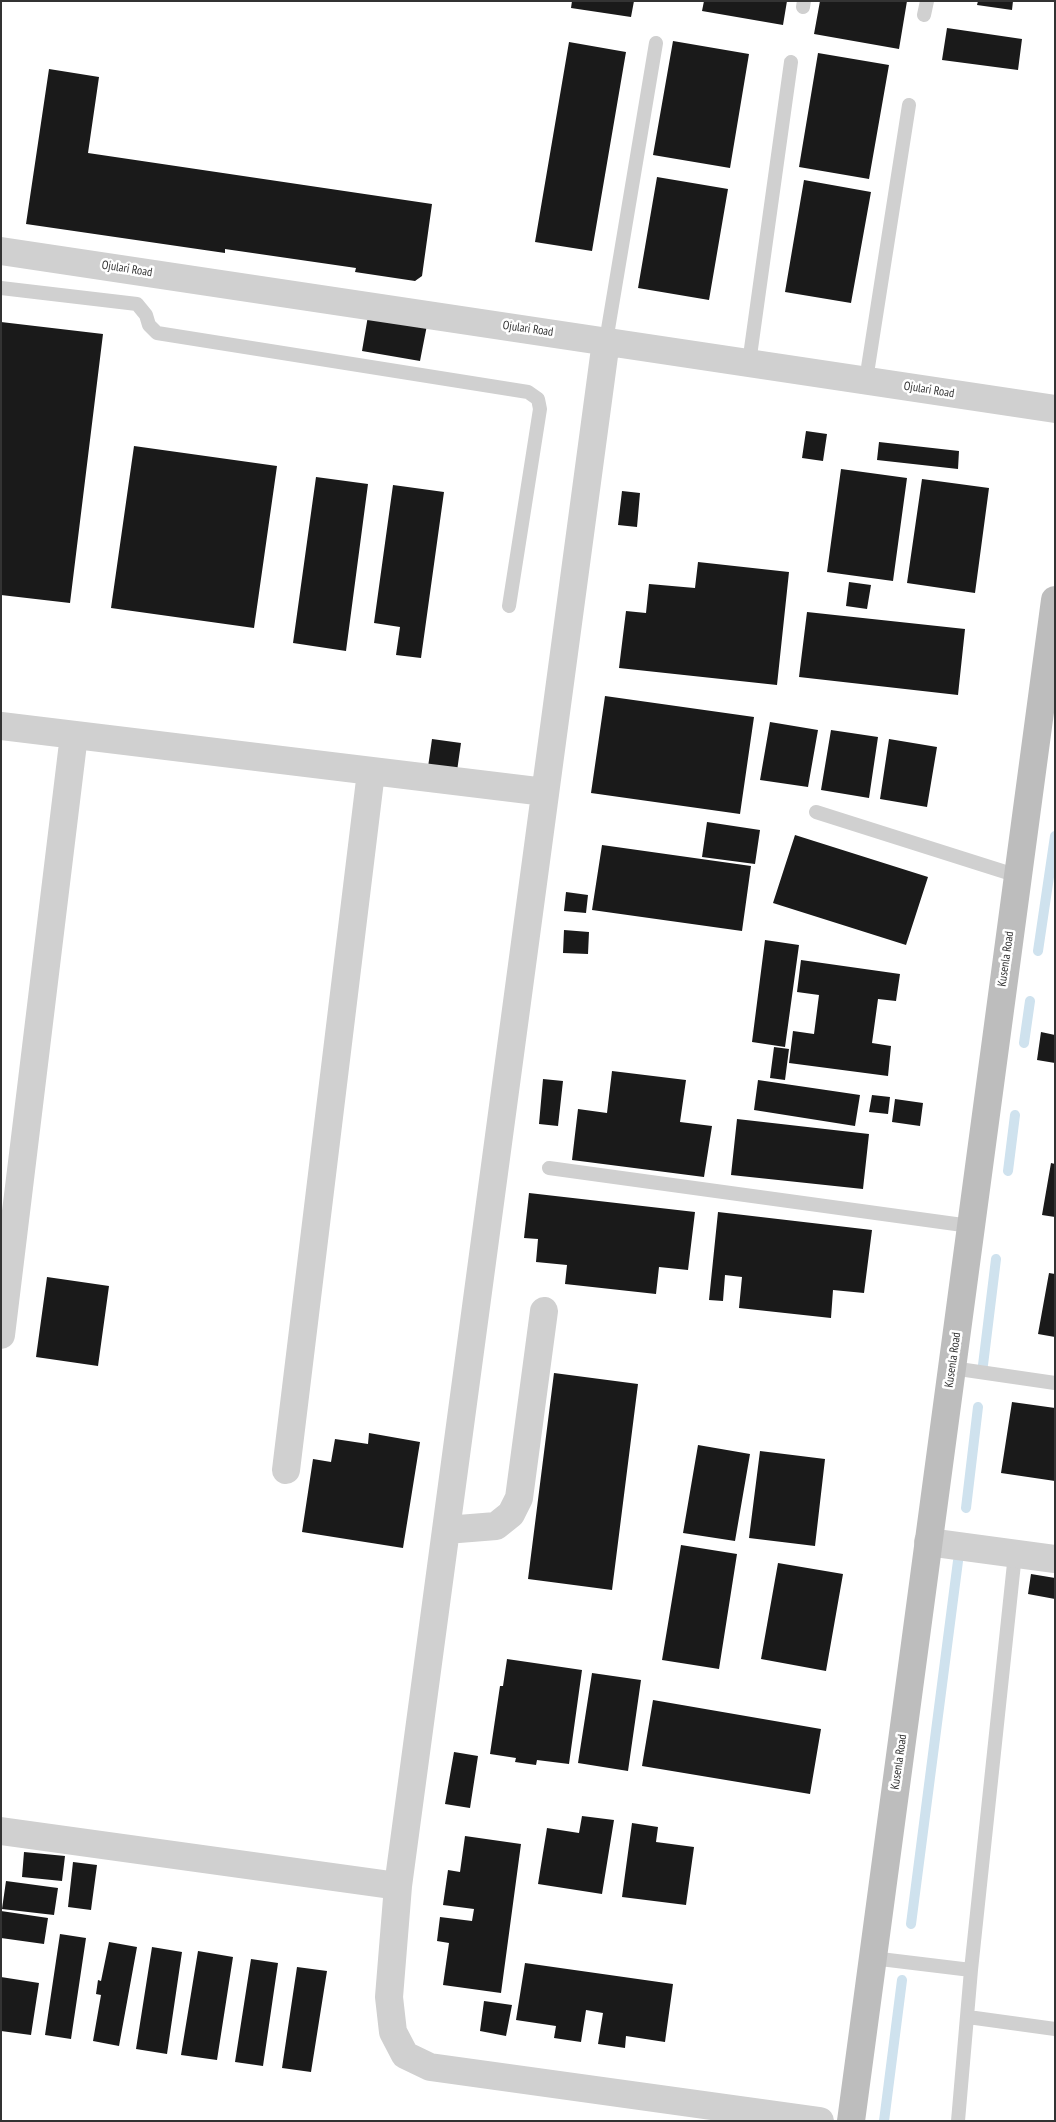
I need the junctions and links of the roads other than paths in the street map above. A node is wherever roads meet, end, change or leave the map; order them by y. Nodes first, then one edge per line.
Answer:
1 (656, 43) dead end
2 (792, 62) dead end
3 (909, 105) dead end
4 (1, 251) edge
5 (1, 288) edge
6 (606, 341) junction
7 (749, 363) junction
8 (866, 380) junction
9 (1055, 409) edge
10 (1055, 600) edge
11 (508, 606) dead end
12 (1, 726) edge
13 (74, 734) junction
14 (371, 772) junction
15 (545, 792) junction
16 (816, 812) dead end
17 (1018, 876) junction
18 (548, 1168) dead end
19 (970, 1226) junction
20 (544, 1311) dead end
21 (1, 1335) edge
22 (952, 1368) junction
23 (1055, 1384) edge
24 (286, 1470) dead end
25 (446, 1530) junction
26 (928, 1542) junction
27 (1015, 1554) junction
28 (1055, 1559) edge
29 (1, 1831) edge
30 (398, 1886) junction
31 (872, 1958) junction
32 (971, 1970) junction
33 (968, 2017) junction
34 (1055, 2029) edge
35 (820, 2121) edge
36 (851, 2121) edge
37 (958, 2121) edge

1 - 6 lane
2 - 7 lane
3 - 8 lane
4 - 6 street, Ojulari Road
5 - 11 lane
6 - 7 street, Ojulari Road
6 - 15 street
7 - 8 street, Ojulari Road
8 - 9 street, Ojulari Road
10 - 17 main road, Kusenla Road
12 - 13 street
13 - 14 street
13 - 21 street
14 - 15 street
14 - 24 street
15 - 25 street
16 - 17 lane
17 - 19 main road, Kusenla Road
18 - 19 lane
19 - 22 main road, Kusenla Road
20 - 25 street
22 - 23 lane
22 - 26 main road, Kusenla Road
25 - 30 street
26 - 27 street
26 - 31 main road, Kusenla Road
27 - 28 street
27 - 32 lane
29 - 30 street
30 - 35 street
31 - 32 lane
31 - 36 main road, Kusenla Road
32 - 33 lane
33 - 34 lane
33 - 37 lane

